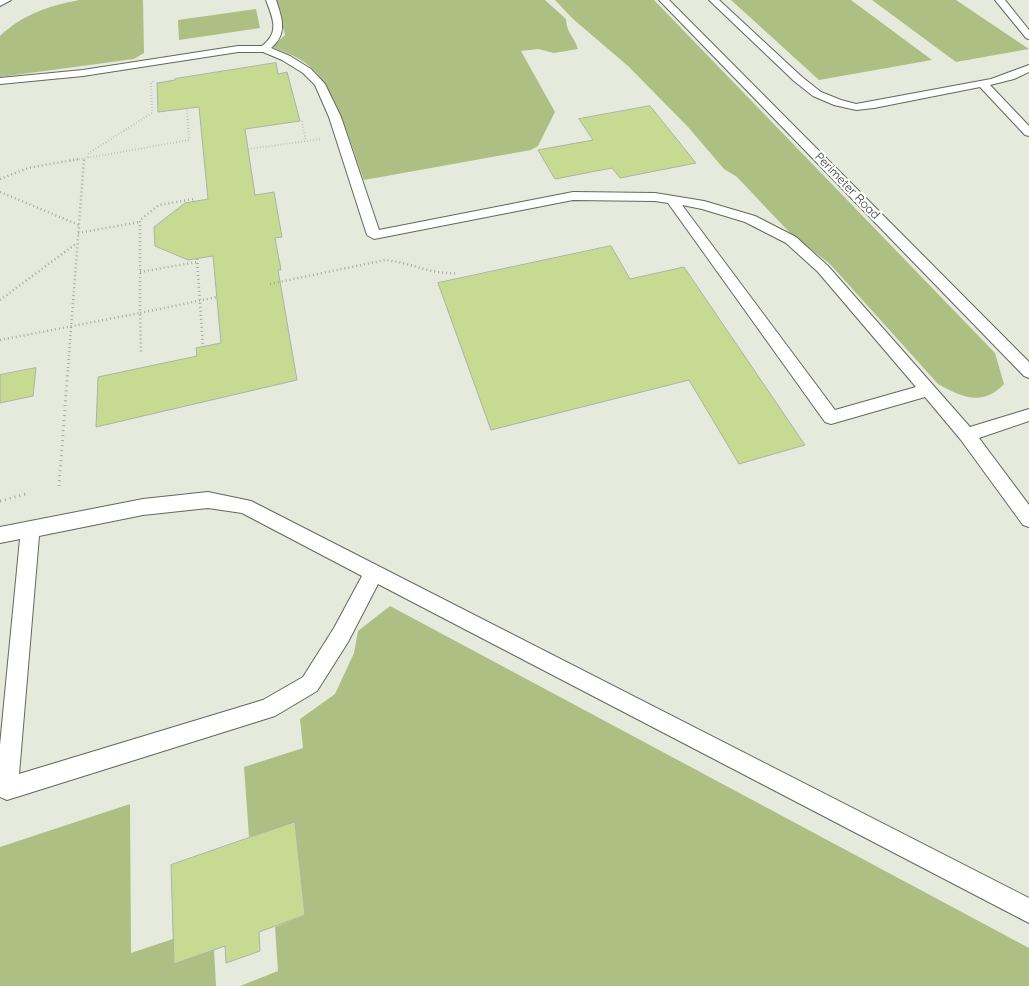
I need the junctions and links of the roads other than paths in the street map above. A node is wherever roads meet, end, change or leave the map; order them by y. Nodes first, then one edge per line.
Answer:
1 (6, 0) edge
2 (271, 0) edge
3 (664, 0) edge
4 (714, 0) edge
5 (1000, 0) edge
6 (0, 3) edge
7 (1029, 36) edge
8 (264, 49) junction
9 (1029, 68) edge
10 (0, 81) edge
11 (983, 84) junction
12 (1029, 133) edge
13 (672, 200) junction
14 (1029, 372) edge
15 (927, 390) junction
16 (1029, 415) edge
17 (967, 435) junction
18 (1029, 519) edge
19 (30, 529) junction
20 (0, 535) edge
21 (374, 572) junction
22 (1029, 911) edge

1 - 6 lane
2 - 8 lane
3 - 14 lane, Perimeter Road
4 - 11 lane
5 - 7 lane
8 - 10 lane
8 - 13 lane
9 - 11 lane
11 - 12 lane
13 - 15 lane
13 - 15 lane
15 - 17 lane
16 - 17 lane
17 - 18 lane
19 - 20 lane
19 - 21 lane
19 - 21 lane
21 - 22 lane

